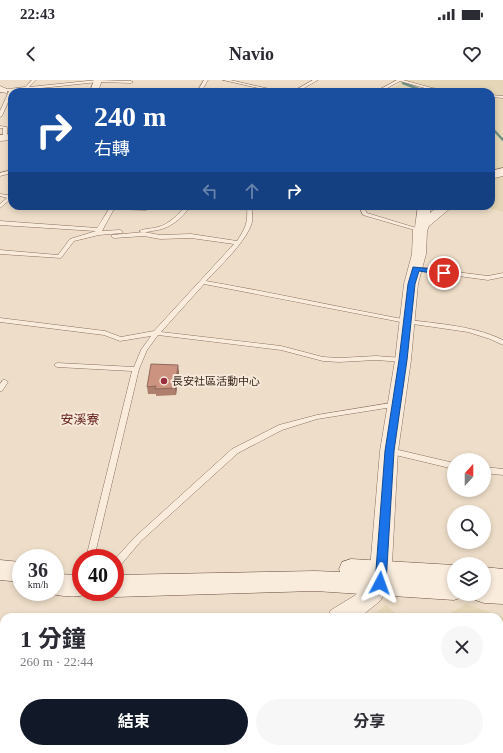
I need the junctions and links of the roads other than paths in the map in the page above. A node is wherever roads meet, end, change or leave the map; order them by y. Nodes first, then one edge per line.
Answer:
1 (34, 80) edge
2 (225, 80) edge
3 (316, 80) edge
4 (400, 80) edge
5 (98, 81) edge
6 (131, 82) dead end
7 (25, 88) joint
8 (262, 88) edge
9 (301, 88) edge
10 (385, 88) edge
11 (428, 88) edge
12 (4, 90) edge
13 (0, 116) edge
14 (0, 127) edge
15 (6, 137) edge
16 (8, 200) edge
17 (0, 208) edge
18 (111, 210) edge
19 (185, 210) edge
20 (249, 210) edge
21 (362, 210) edge
22 (423, 210) edge
23 (442, 210) edge
24 (0, 223) edge
25 (421, 228) junction
26 (99, 231) junction
27 (114, 236) dead end
28 (238, 243) junction
29 (0, 252) edge
30 (416, 269) junction
31 (503, 275) edge
32 (202, 282) junction
33 (0, 320) edge
34 (406, 321) junction
35 (156, 334) junction
36 (503, 343) edge
37 (403, 360) junction
38 (58, 365) dead end
39 (136, 370) junction
40 (5, 382) dead end
41 (0, 389) edge
42 (397, 404) junction
43 (389, 451) junction
44 (447, 464) edge
45 (491, 471) edge
46 (503, 472) edge
47 (92, 549) edge
48 (124, 555) edge
49 (0, 570) edge
50 (12, 571) edge
51 (124, 573) edge
52 (447, 575) edge
53 (381, 576) junction
54 (491, 578) edge
55 (503, 579) edge
56 (0, 583) edge
57 (12, 584) edge
58 (124, 586) edge
59 (447, 588) edge
60 (491, 593) edge
61 (503, 594) edge
62 (348, 613) edge

1 - 7 lane
2 - 8 lane
3 - 9 lane
4 - 10 lane
4 - 11 lane
5 - 6 lane
5 - 7 lane
12 - 13 lane
14 - 15 lane
16 - 17 lane
18 - 26 lane
19 - 26 lane
20 - 28 lane
21 - 25 lane
22 - 25 street
23 - 25 street
24 - 26 lane
25 - 30 street
26 - 29 lane
27 - 28 lane
28 - 32 lane
30 - 31 lane
30 - 34 street
32 - 34 lane
32 - 35 lane
33 - 35 lane
34 - 36 lane
34 - 37 street
35 - 37 lane
35 - 39 lane
37 - 42 street
38 - 39 lane
39 - 47 lane
40 - 41 lane
42 - 43 street
42 - 48 lane
43 - 44 lane
43 - 53 street
45 - 46 lane
49 - 50 main road
51 - 53 main road
52 - 53 main road
53 - 58 main road
53 - 59 main road
53 - 62 street
54 - 55 main road
56 - 57 main road
60 - 61 main road

